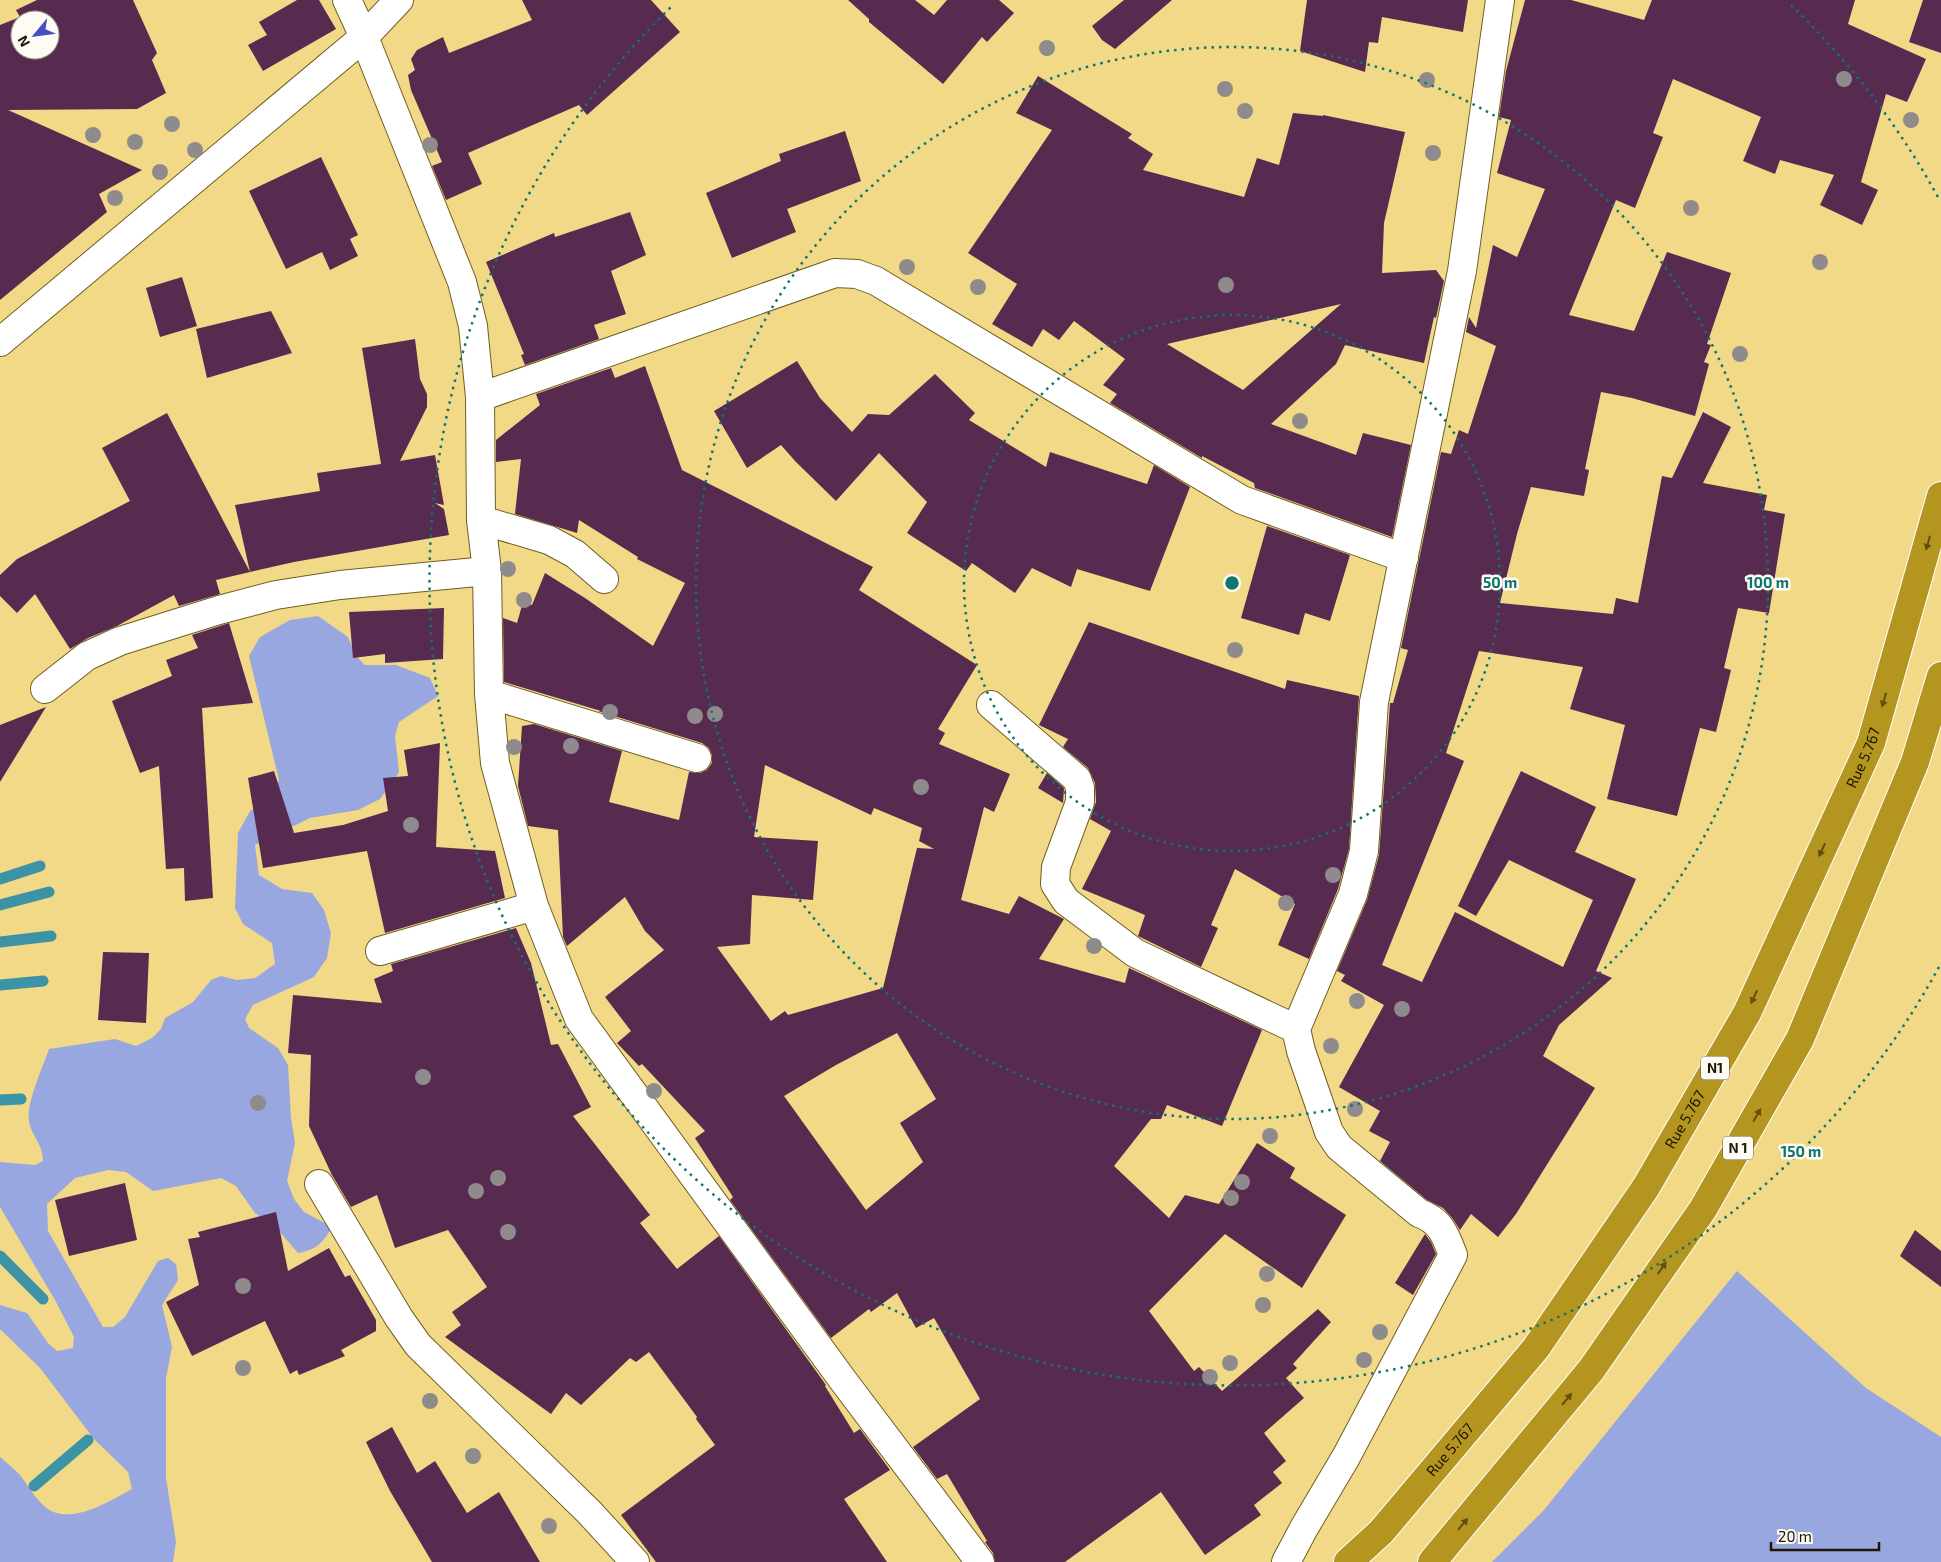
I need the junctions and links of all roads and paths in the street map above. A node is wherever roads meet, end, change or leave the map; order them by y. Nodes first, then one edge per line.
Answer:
1 (348, 0) edge
2 (400, 0) edge
3 (1500, 0) edge
4 (364, 37) junction
5 (0, 342) edge
6 (480, 397) junction
7 (1941, 496) edge
8 (481, 520) junction
9 (1404, 558) junction
10 (487, 571) junction
11 (604, 579) dead end
12 (1941, 676) edge
13 (45, 689) dead end
14 (489, 694) junction
15 (991, 704) dead end
16 (697, 758) dead end
17 (534, 906) junction
18 (380, 952) dead end
19 (1296, 1029) junction
20 (320, 1184) dead end
21 (635, 1562) edge
22 (980, 1562) edge
23 (1286, 1562) edge
24 (1348, 1562) edge
25 (1432, 1562) edge

1 - 4 street
2 - 4 street
3 - 9 street
4 - 5 street
4 - 6 street
6 - 8 street
6 - 9 street
7 -> 24 highway, Rue 5.767 / N1
8 - 10 street
8 - 11 street
9 - 19 street
10 - 13 street
10 - 14 street
25 -> 12 highway, N 1
14 - 16 street
14 - 17 street
15 - 19 street
17 - 18 street
17 - 22 street
19 - 23 street
20 - 21 street

